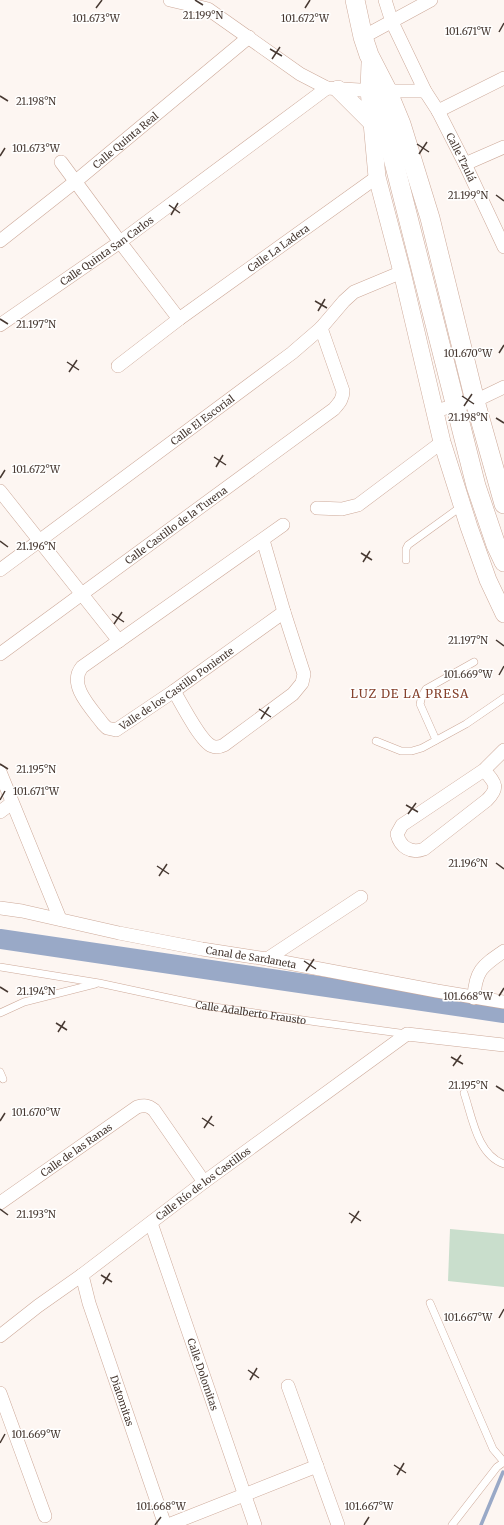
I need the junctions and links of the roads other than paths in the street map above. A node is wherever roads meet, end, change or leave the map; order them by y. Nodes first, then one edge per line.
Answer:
1 (170, 0) edge
2 (355, 0) edge
3 (385, 0) edge
4 (431, 0) edge
5 (392, 22) junction
6 (248, 37) junction
7 (363, 37) junction
8 (504, 78) edge
9 (333, 88) junction
10 (377, 90) junction
11 (425, 91) junction
12 (438, 111) junction
13 (371, 122) junction
14 (504, 147) edge
15 (61, 162) dead end
16 (465, 164) junction
17 (377, 177) junction
18 (76, 181) junction
19 (0, 241) edge
20 (120, 242) junction
21 (504, 247) edge
22 (402, 272) junction
23 (180, 319) junction
24 (0, 325) edge
25 (321, 328) junction
26 (118, 366) dead end
27 (504, 387) edge
28 (475, 401) junction
29 (455, 405) junction
30 (434, 411) junction
31 (442, 442) junction
32 (0, 491) edge
33 (504, 504) edge
34 (462, 506) junction
35 (317, 508) dead end
36 (504, 518) edge
37 (283, 525) dead end
38 (263, 540) junction
39 (39, 542) junction
40 (406, 560) dead end
41 (504, 562) edge
42 (0, 570) edge
43 (82, 594) junction
44 (284, 612) junction
45 (504, 614) edge
46 (119, 641) junction
47 (0, 654) edge
48 (474, 662) dead end
49 (174, 691) junction
50 (504, 698) edge
51 (436, 740) junction
52 (376, 741) dead end
53 (504, 750) edge
54 (484, 770) junction
55 (0, 772) edge
56 (12, 803) junction
57 (0, 812) edge
58 (361, 897) dead end
59 (0, 908) edge
60 (60, 919) junction
61 (504, 951) edge
62 (267, 959) junction
63 (0, 967) edge
64 (99, 983) junction
65 (474, 998) junction
66 (504, 1002) edge
67 (0, 1013) edge
68 (407, 1034) junction
69 (504, 1045) edge
70 (464, 1093) dead end
71 (504, 1164) edge
72 (204, 1182) junction
73 (0, 1203) edge
74 (151, 1223) junction
75 (82, 1275) junction
76 (430, 1303) dead end
77 (0, 1336) edge
78 (288, 1386) dead end
79 (0, 1393) edge
80 (504, 1462) edge
81 (317, 1466) junction
82 (245, 1494) junction
83 (45, 1516) dead end
84 (166, 1525) edge
85 (255, 1525) edge
86 (338, 1525) edge
87 (452, 1525) edge

1 - 6 street
2 - 7 main road
3 - 5 street, Calle Tzulá
4 - 5 street
5 - 7 street
5 - 11 street, Calle Tzulá
6 - 9 street
6 - 18 street, Calle Quinta Real
7 - 10 main road
8 - 12 street
9 - 10 street
9 - 13 street
9 - 20 street, Calle Quinta San Carlos
10 - 11 street
10 - 13 street
10 - 28 main road
10 - 29 main road
11 - 12 street, Calle Tzulá
12 - 16 street, Calle Tzulá
13 - 17 street
14 - 16 street
15 - 18 street
16 - 21 street, Calle Tzulá
17 - 22 street
17 - 23 street, Calle La Ladera
18 - 19 street, Calle Quinta Real
18 - 20 street
20 - 23 street
20 - 24 street, Calle Quinta San Carlos
22 - 25 street, Calle El Escorial
22 - 30 street
23 - 26 street, Calle La Ladera
25 - 39 street, Calle El Escorial
25 - 43 street, Calle Castillo de la Turena
27 - 28 street
28 - 29 street
28 - 33 main road
29 - 30 street
29 - 36 main road
29 - 41 main road
30 - 31 street
31 - 34 street
31 - 35 street
32 - 39 street
34 - 40 lane
34 - 45 street
37 - 38 street, Valle de los Castillo Poniente
38 - 44 street
38 - 46 street, Valle de los Castillo Poniente
39 - 42 street, Calle El Escorial
39 - 43 street
43 - 46 street
43 - 47 street, Calle Castillo de la Turena
44 - 49 street, Valle de los Castillo Poniente
44 - 49 street
46 - 49 street, Valle de los Castillo Poniente
48 - 51 lane
50 - 51 lane
51 - 52 lane
53 - 54 street
54 - 54 street
55 - 56 street
56 - 57 street
56 - 60 street
58 - 62 street
59 - 60 street, Canal de Sardaneta
60 - 62 street, Canal de Sardaneta
61 - 65 street
62 - 65 street, Canal de Sardaneta
63 - 64 lane, Calle Adalberto Frausto
64 - 67 lane
64 - 68 lane, Calle Adalberto Frausto
65 - 66 street, Canal de Sardaneta
68 - 69 street, Calle Adalberto Frausto
68 - 72 street, Calle Río de los Castillos
70 - 71 lane
72 - 73 street, Calle de las Ranas
72 - 74 street, Calle Río de los Castillos
74 - 75 street, Calle Río de los Castillos
74 - 82 street, Calle Dolomitas
75 - 77 street, Calle Río de los Castillos
75 - 84 street, Diatomitas
76 - 80 lane
78 - 81 street
79 - 83 street
80 - 87 lane
81 - 82 street
81 - 86 street
82 - 84 street
82 - 85 street, Calle Dolomitas

